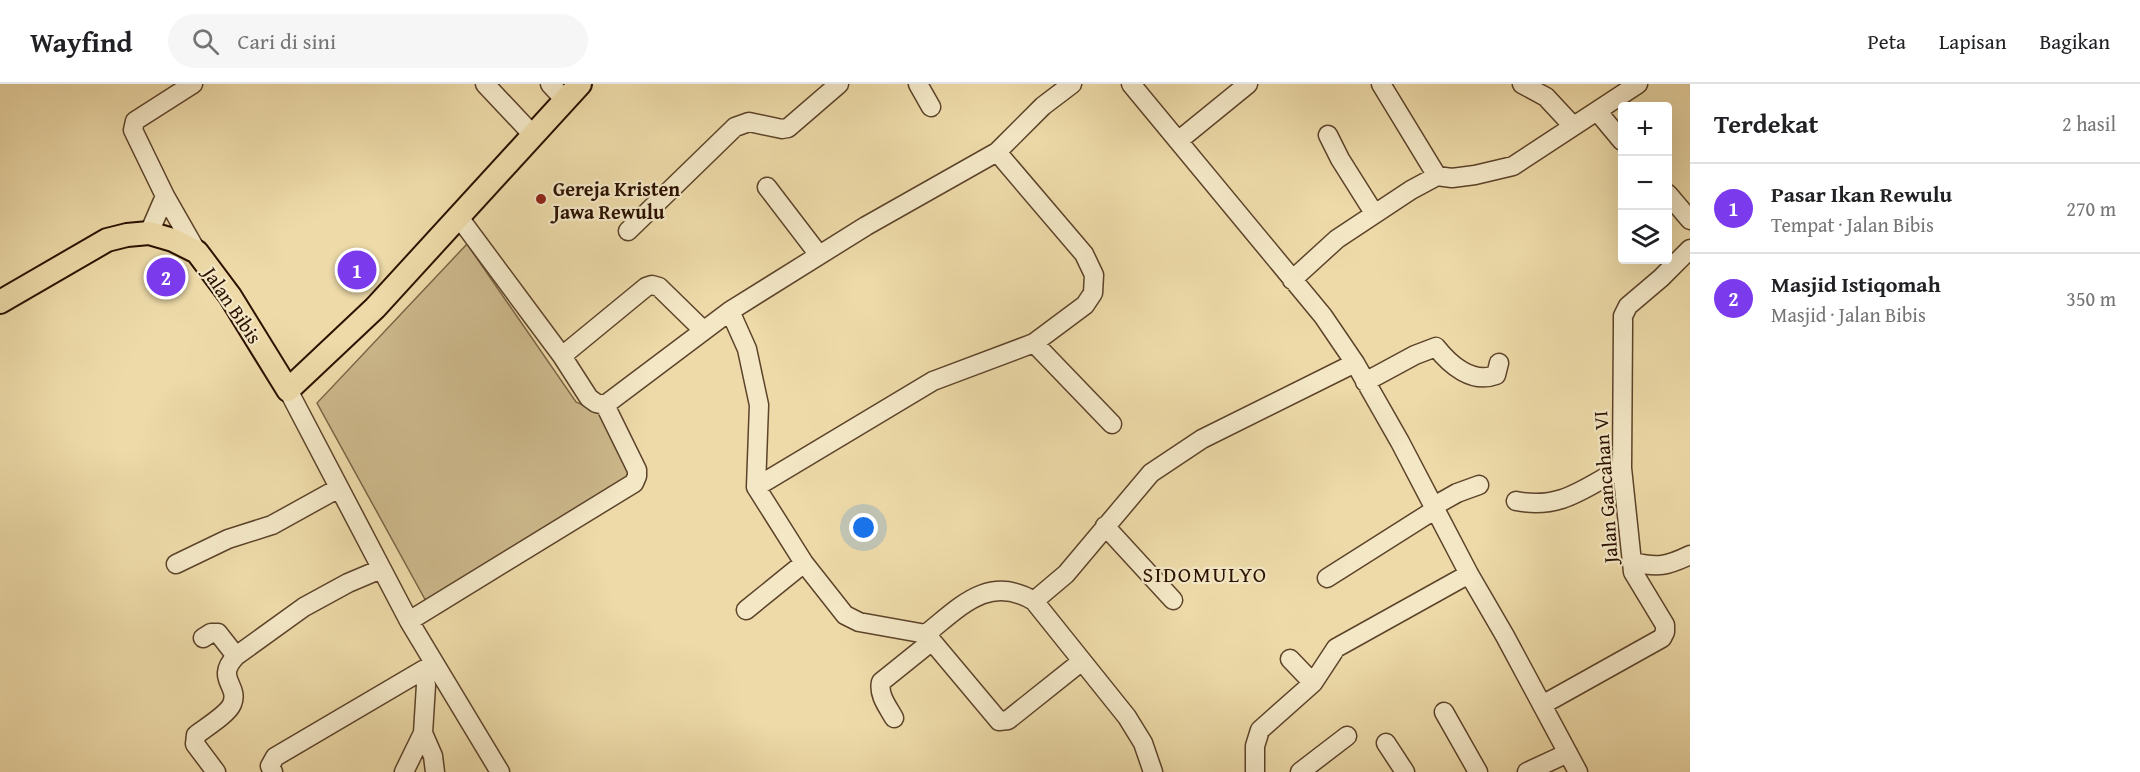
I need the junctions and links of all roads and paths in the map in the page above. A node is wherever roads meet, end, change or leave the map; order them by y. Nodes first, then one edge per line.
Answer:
1 (193, 84) edge
2 (485, 84) edge
3 (839, 84) edge
4 (918, 84) edge
5 (1072, 84) edge
6 (1131, 84) edge
7 (1248, 84) edge
8 (1522, 84) edge
9 (1638, 84) edge
10 (1383, 85) edge
11 (565, 90) edge
12 (932, 107) dead end
13 (1597, 111) junction
14 (1573, 126) junction
15 (533, 135) junction
16 (1328, 135) dead end
17 (1618, 135) edge
18 (1178, 141) junction
19 (997, 152) junction
20 (1437, 176) junction
21 (767, 187) dead end
22 (165, 196) junction
23 (1672, 199) edge
24 (1374, 213) junction
25 (458, 216) junction
26 (1690, 220) edge
27 (628, 231) dead end
28 (149, 232) junction
29 (1690, 249) edge
30 (197, 252) junction
31 (819, 255) junction
32 (1292, 280) junction
33 (0, 302) edge
34 (730, 311) junction
35 (703, 330) junction
36 (1034, 343) junction
37 (562, 356) junction
38 (1355, 363) junction
39 (1499, 363) dead end
40 (1365, 382) junction
41 (288, 390) junction
42 (605, 405) junction
43 (1112, 423) dead end
44 (1622, 468) junction
45 (1479, 484) dead end
46 (756, 487) junction
47 (339, 488) junction
48 (1516, 501) dead end
49 (1435, 508) junction
50 (1105, 526) junction
51 (1690, 555) edge
52 (1633, 562) junction
53 (804, 563) junction
54 (176, 564) dead end
55 (381, 569) junction
56 (1469, 574) junction
57 (1327, 578) dead end
58 (1173, 600) dead end
59 (1034, 601) junction
60 (746, 610) dead end
61 (409, 621) junction
62 (929, 637) junction
63 (203, 638) dead end
64 (236, 656) junction
65 (1290, 659) dead end
66 (1082, 661) junction
67 (429, 667) junction
68 (1312, 683) junction
69 (1542, 705) junction
70 (1444, 712) dead end
71 (894, 718) dead end
72 (423, 733) junction
73 (1347, 736) dead end
74 (1386, 742) dead end
75 (1568, 753) junction
76 (216, 772) edge
77 (273, 772) edge
78 (404, 772) edge
79 (435, 772) edge
80 (500, 772) edge
81 (1153, 772) edge
82 (1255, 772) edge
83 (1300, 772) edge
84 (1405, 772) edge
85 (1478, 772) edge
86 (1527, 772) edge
87 (1578, 772) edge

1 - 22 street
2 - 15 street
3 - 27 street
4 - 12 street
5 - 19 street
6 - 18 street
7 - 18 street
8 - 14 street
9 - 13 street
10 - 20 street
11 - 15 main road
13 - 14 street
13 - 17 street
14 - 20 street
15 - 25 main road
16 - 24 street
18 - 32 street
19 - 31 street
19 - 36 street
20 - 24 street
21 - 31 street
22 - 28 street
22 - 30 street
23 - 26 street
24 - 32 street
25 - 37 street
25 - 41 main road
28 - 30 main road, Jalan Bibis
28 - 33 main road, Jalan Bibis
29 - 44 street, Jalan Gancahan VI
30 - 41 main road, Jalan Bibis
31 - 34 street
32 - 38 street
34 - 35 street
34 - 46 street
35 - 37 street
35 - 42 street
36 - 43 street
36 - 46 street
37 - 42 street
38 - 40 street
38 - 50 street
39 - 40 street
40 - 49 street
41 - 47 street
42 - 61 street
44 - 48 street
44 - 52 street, Jalan Gancahan VI
45 - 49 street
46 - 53 street
47 - 54 street
47 - 55 street
49 - 56 street
49 - 57 street
50 - 58 street
50 - 59 street
51 - 52 street
52 - 69 street, Jalan Gancahan VI
53 - 60 street
53 - 62 street
55 - 61 street
55 - 64 street
56 - 68 street
56 - 69 street
59 - 62 street
59 - 66 street
61 - 67 street
62 - 66 street
62 - 71 street
63 - 64 street
64 - 76 street
65 - 68 street
66 - 81 street
67 - 72 street
67 - 77 street
67 - 80 street
68 - 82 street
69 - 75 street
70 - 85 street
72 - 78 street
72 - 79 street
73 - 83 street
74 - 84 street
75 - 86 street
75 - 87 street

